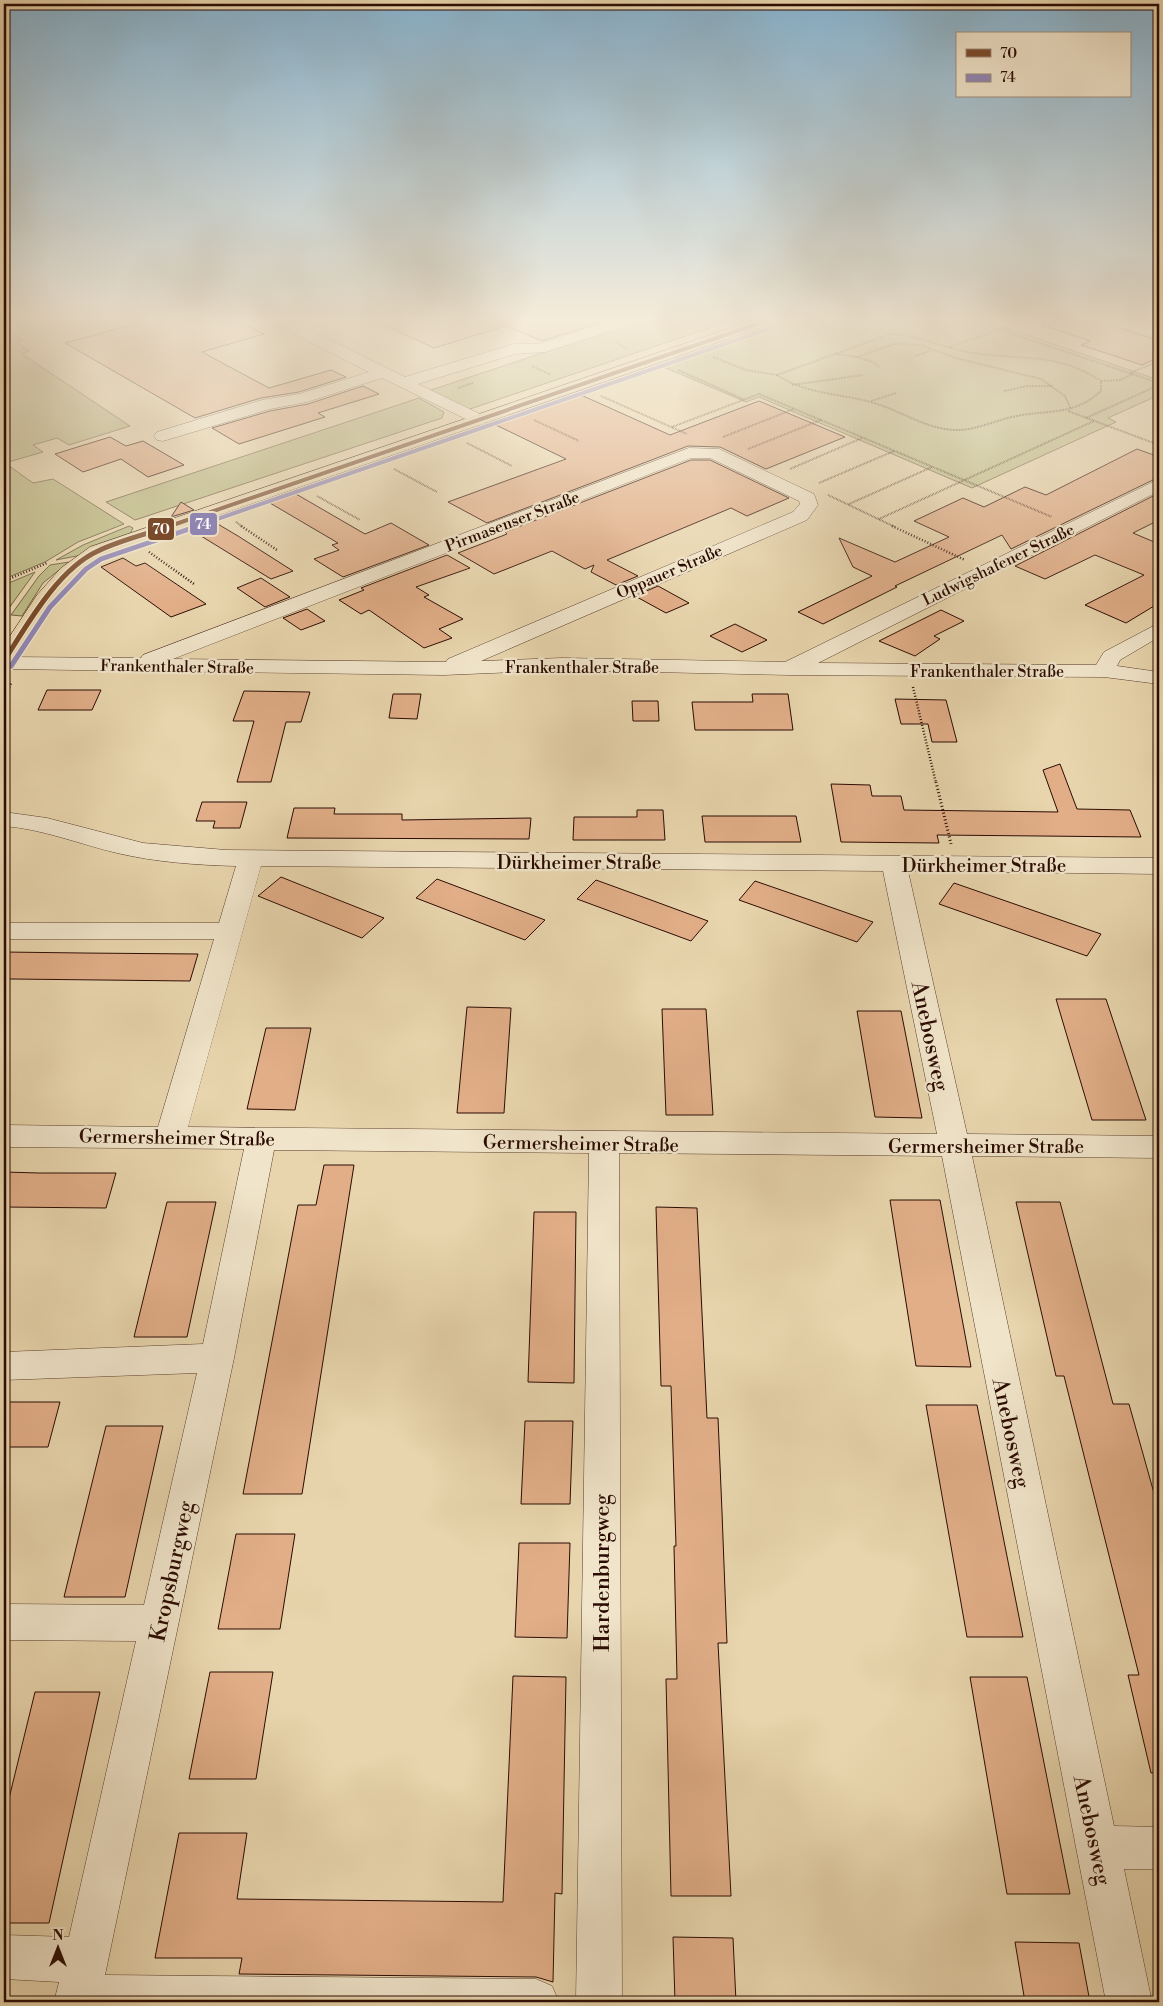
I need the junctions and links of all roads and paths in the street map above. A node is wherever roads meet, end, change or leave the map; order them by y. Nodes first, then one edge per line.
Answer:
1 (233, 415) edge
2 (467, 415) edge
3 (494, 415) edge
4 (523, 415) edge
5 (705, 415) edge
6 (779, 415) edge
7 (808, 415) edge
8 (903, 415) edge
9 (1026, 415) edge
10 (1079, 415) edge
11 (1093, 415) edge
12 (1086, 418) junction
13 (478, 420) junction
14 (821, 420) junction
15 (1094, 421) junction
16 (672, 427) dead end
17 (444, 432) junction
18 (163, 436) dead end
19 (863, 438) junction
20 (579, 441) dead end
21 (1159, 444) edge
22 (700, 451) junction
23 (742, 451) dead end
24 (894, 451) junction
25 (371, 457) junction
26 (512, 466) dead end
27 (932, 467) junction
28 (786, 470) dead end
29 (964, 481) junction
30 (295, 483) junction
31 (1159, 484) edge
32 (813, 491) junction
33 (437, 492) dead end
34 (848, 504) dead end
35 (216, 510) junction
36 (879, 519) dead end
37 (360, 520) dead end
38 (1073, 526) junction
39 (130, 539) junction
40 (277, 550) dead end
41 (48, 563) dead end
42 (4, 582) edge
43 (194, 584) dead end
44 (1159, 628) edge
45 (214, 635) junction
46 (519, 635) junction
47 (836, 644) junction
48 (4, 662) edge
49 (562, 664) junction
50 (138, 665) junction
51 (225, 666) junction
52 (444, 669) junction
53 (790, 669) junction
54 (886, 670) junction
55 (908, 670) junction
56 (1104, 671) junction
57 (1159, 678) edge
58 (4, 819) edge
59 (250, 859) junction
60 (894, 864) junction
61 (955, 864) junction
62 (1159, 866) edge
63 (4, 931) edge
64 (229, 931) junction
65 (4, 1136) edge
66 (170, 1137) junction
67 (261, 1138) junction
68 (604, 1143) junction
69 (955, 1146) junction
70 (1159, 1147) edge
71 (217, 1358) junction
72 (4, 1366) edge
73 (4, 1622) edge
74 (159, 1623) junction
75 (1097, 1847) junction
76 (1159, 1848) edge
77 (4, 1958) edge
78 (80, 1987) edge
79 (536, 2002) edge
80 (599, 2002) edge
81 (1129, 2002) edge

1 - 18 street
2 - 13 street
3 - 13 main road
4 - 20 path
5 - 16 path
6 - 22 path
7 - 14 path
8 - 9 path
10 - 12 path
11 - 12 path
12 - 15 path
13 - 17 main road
14 - 19 path
14 - 23 path
15 - 21 path
15 - 29 path
17 - 25 main road
17 - 26 path
19 - 24 path
19 - 28 path
22 - 32 street
22 - 45 street, Pirmasenser Straße
24 - 27 path
24 - 32 path
25 - 30 main road
25 - 33 path
27 - 29 path
27 - 34 path
29 - 36 path
29 - 38 path
30 - 35 main road
30 - 37 path
31 - 38 street, Ludwigshafener Straße
32 - 46 street, Oppauer Straße
35 - 39 main road
35 - 40 path
38 - 47 street, Ludwigshafener Straße
39 - 43 path
39 - 48 main road
41 - 42 path
44 - 56 street
45 - 50 street, Pirmasenser Straße
45 - 51 street
46 - 49 street
46 - 52 street, Oppauer Straße
47 - 53 street, Ludwigshafener Straße
47 - 54 street
48 - 50 street, Frankenthaler Straße
49 - 52 street, Frankenthaler Straße
49 - 53 street, Frankenthaler Straße
50 - 51 street, Frankenthaler Straße
51 - 52 street, Frankenthaler Straße
53 - 54 street, Frankenthaler Straße
54 - 55 street, Frankenthaler Straße
55 - 56 street, Frankenthaler Straße
55 - 61 path
56 - 57 street, Frankenthaler Straße
58 - 59 street, Dürkheimer Straße
59 - 60 street, Dürkheimer Straße
59 - 64 street
60 - 61 street, Dürkheimer Straße
60 - 69 street, Anebosweg
61 - 62 street, Dürkheimer Straße
63 - 64 street
64 - 66 street
65 - 66 street, Germersheimer Straße
66 - 67 street, Germersheimer Straße
67 - 68 street, Germersheimer Straße
67 - 71 street, Kropsburgweg
68 - 69 street, Germersheimer Straße
68 - 80 street, Hardenburgweg
69 - 70 street, Germersheimer Straße
69 - 75 street, Anebosweg
71 - 72 street
71 - 74 street, Kropsburgweg
73 - 74 street
74 - 78 street, Kropsburgweg
75 - 76 street
75 - 81 street, Anebosweg
77 - 78 street
78 - 79 street

